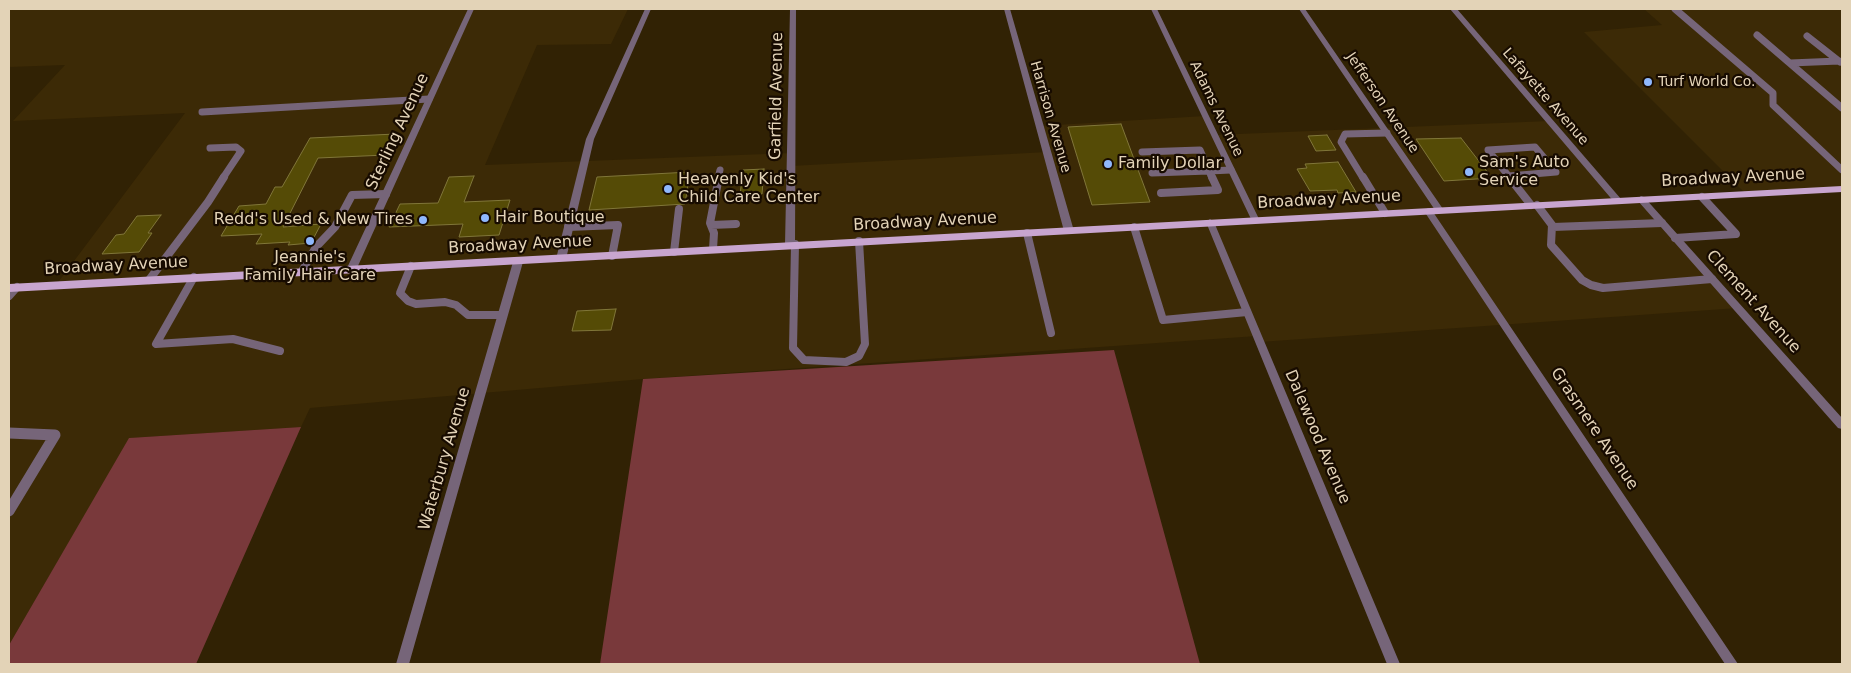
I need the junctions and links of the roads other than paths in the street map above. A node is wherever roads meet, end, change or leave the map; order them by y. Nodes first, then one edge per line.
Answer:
1 (471, 9) edge
2 (648, 9) edge
3 (794, 9) edge
4 (1007, 9) edge
5 (1154, 9) edge
6 (1302, 9) edge
7 (1453, 9) edge
8 (1675, 9) edge
9 (1757, 35) dead end
10 (1807, 36) dead end
11 (1841, 62) edge
12 (1790, 63) junction
13 (429, 99) junction
14 (1842, 108) edge
15 (202, 112) dead end
16 (1387, 133) junction
17 (210, 148) dead end
18 (1142, 152) dead end
19 (720, 170) dead end
20 (1231, 170) junction
21 (1842, 170) edge
22 (1210, 171) junction
23 (1152, 173) dead end
24 (1509, 176) junction
25 (1842, 189) edge
26 (1161, 193) dead end
27 (386, 194) junction
28 (1702, 196) junction
29 (1642, 200) junction
30 (1618, 201) junction
31 (1534, 205) junction
32 (680, 209) dead end
33 (1434, 211) junction
34 (1385, 213) junction
35 (1255, 219) junction
36 (1210, 222) junction
37 (1662, 223) junction
38 (736, 224) dead end
39 (711, 225) junction
40 (568, 227) junction
41 (1134, 227) junction
42 (1553, 227) junction
43 (1069, 231) junction
44 (1027, 233) junction
45 (1675, 238) junction
46 (859, 241) junction
47 (793, 244) junction
48 (713, 250) junction
49 (674, 252) junction
50 (612, 256) junction
51 (561, 259) junction
52 (518, 262) junction
53 (411, 266) junction
54 (352, 268) junction
55 (302, 271) junction
56 (194, 278) junction
57 (1712, 279) junction
58 (149, 280) junction
59 (13, 288) edge
60 (9, 296) edge
61 (1247, 312) junction
62 (503, 314) junction
63 (1052, 333) dead end
64 (280, 351) dead end
65 (1842, 425) edge
66 (9, 432) edge
67 (9, 511) edge
68 (402, 664) edge
69 (1394, 664) edge
70 (1732, 664) edge

1 - 13 street, Sterling Avenue
2 - 40 street
3 - 47 street, Garfield Avenue
4 - 43 street, Harrison Avenue
5 - 20 street, Adams Avenue
6 - 16 street, Jefferson Avenue
7 - 30 street, Lafayette Avenue
8 - 21 lane
9 - 12 lane
10 - 11 lane
11 - 12 lane
12 - 14 lane
13 - 15 lane
13 - 27 street, Sterling Avenue
16 - 33 street, Jefferson Avenue
16 - 34 lane
17 - 58 lane
18 - 22 lane
19 - 39 lane
20 - 22 lane
20 - 35 street, Adams Avenue
22 - 23 lane
22 - 26 lane
24 - 24 lane
24 - 31 lane
25 - 28 main road, Broadway Avenue
27 - 54 street, Sterling Avenue
27 - 55 lane
28 - 29 main road, Broadway Avenue
28 - 45 lane
29 - 30 main road, Broadway Avenue
29 - 37 street, Clement Avenue
30 - 31 main road, Broadway Avenue
31 - 33 main road, Broadway Avenue
31 - 42 lane
32 - 49 lane
33 - 34 main road, Broadway Avenue
33 - 70 street, Grasmere Avenue
34 - 35 main road, Broadway Avenue
35 - 36 main road, Broadway Avenue
36 - 41 main road, Broadway Avenue
36 - 61 street, Dalewood Avenue
37 - 42 lane
37 - 45 street, Clement Avenue
38 - 39 lane
39 - 48 lane
40 - 50 lane
40 - 51 street
41 - 43 main road, Broadway Avenue
41 - 61 lane
42 - 57 lane
43 - 44 main road, Broadway Avenue
44 - 46 main road, Broadway Avenue
44 - 63 lane
45 - 57 street, Clement Avenue
46 - 47 main road, Broadway Avenue
46 - 47 lane
47 - 48 main road, Broadway Avenue
48 - 49 main road, Broadway Avenue
49 - 50 main road, Broadway Avenue
50 - 51 main road, Broadway Avenue
51 - 52 main road, Broadway Avenue
52 - 53 main road, Broadway Avenue
52 - 62 street, Waterbury Avenue
53 - 54 main road, Broadway Avenue
53 - 62 lane
54 - 55 main road, Broadway Avenue
55 - 56 main road, Broadway Avenue
56 - 58 main road, Broadway Avenue
56 - 64 lane
57 - 65 street, Clement Avenue
58 - 59 main road, Broadway Avenue
59 - 60 lane
61 - 69 street, Dalewood Avenue
62 - 68 street, Waterbury Avenue
66 - 67 lane

